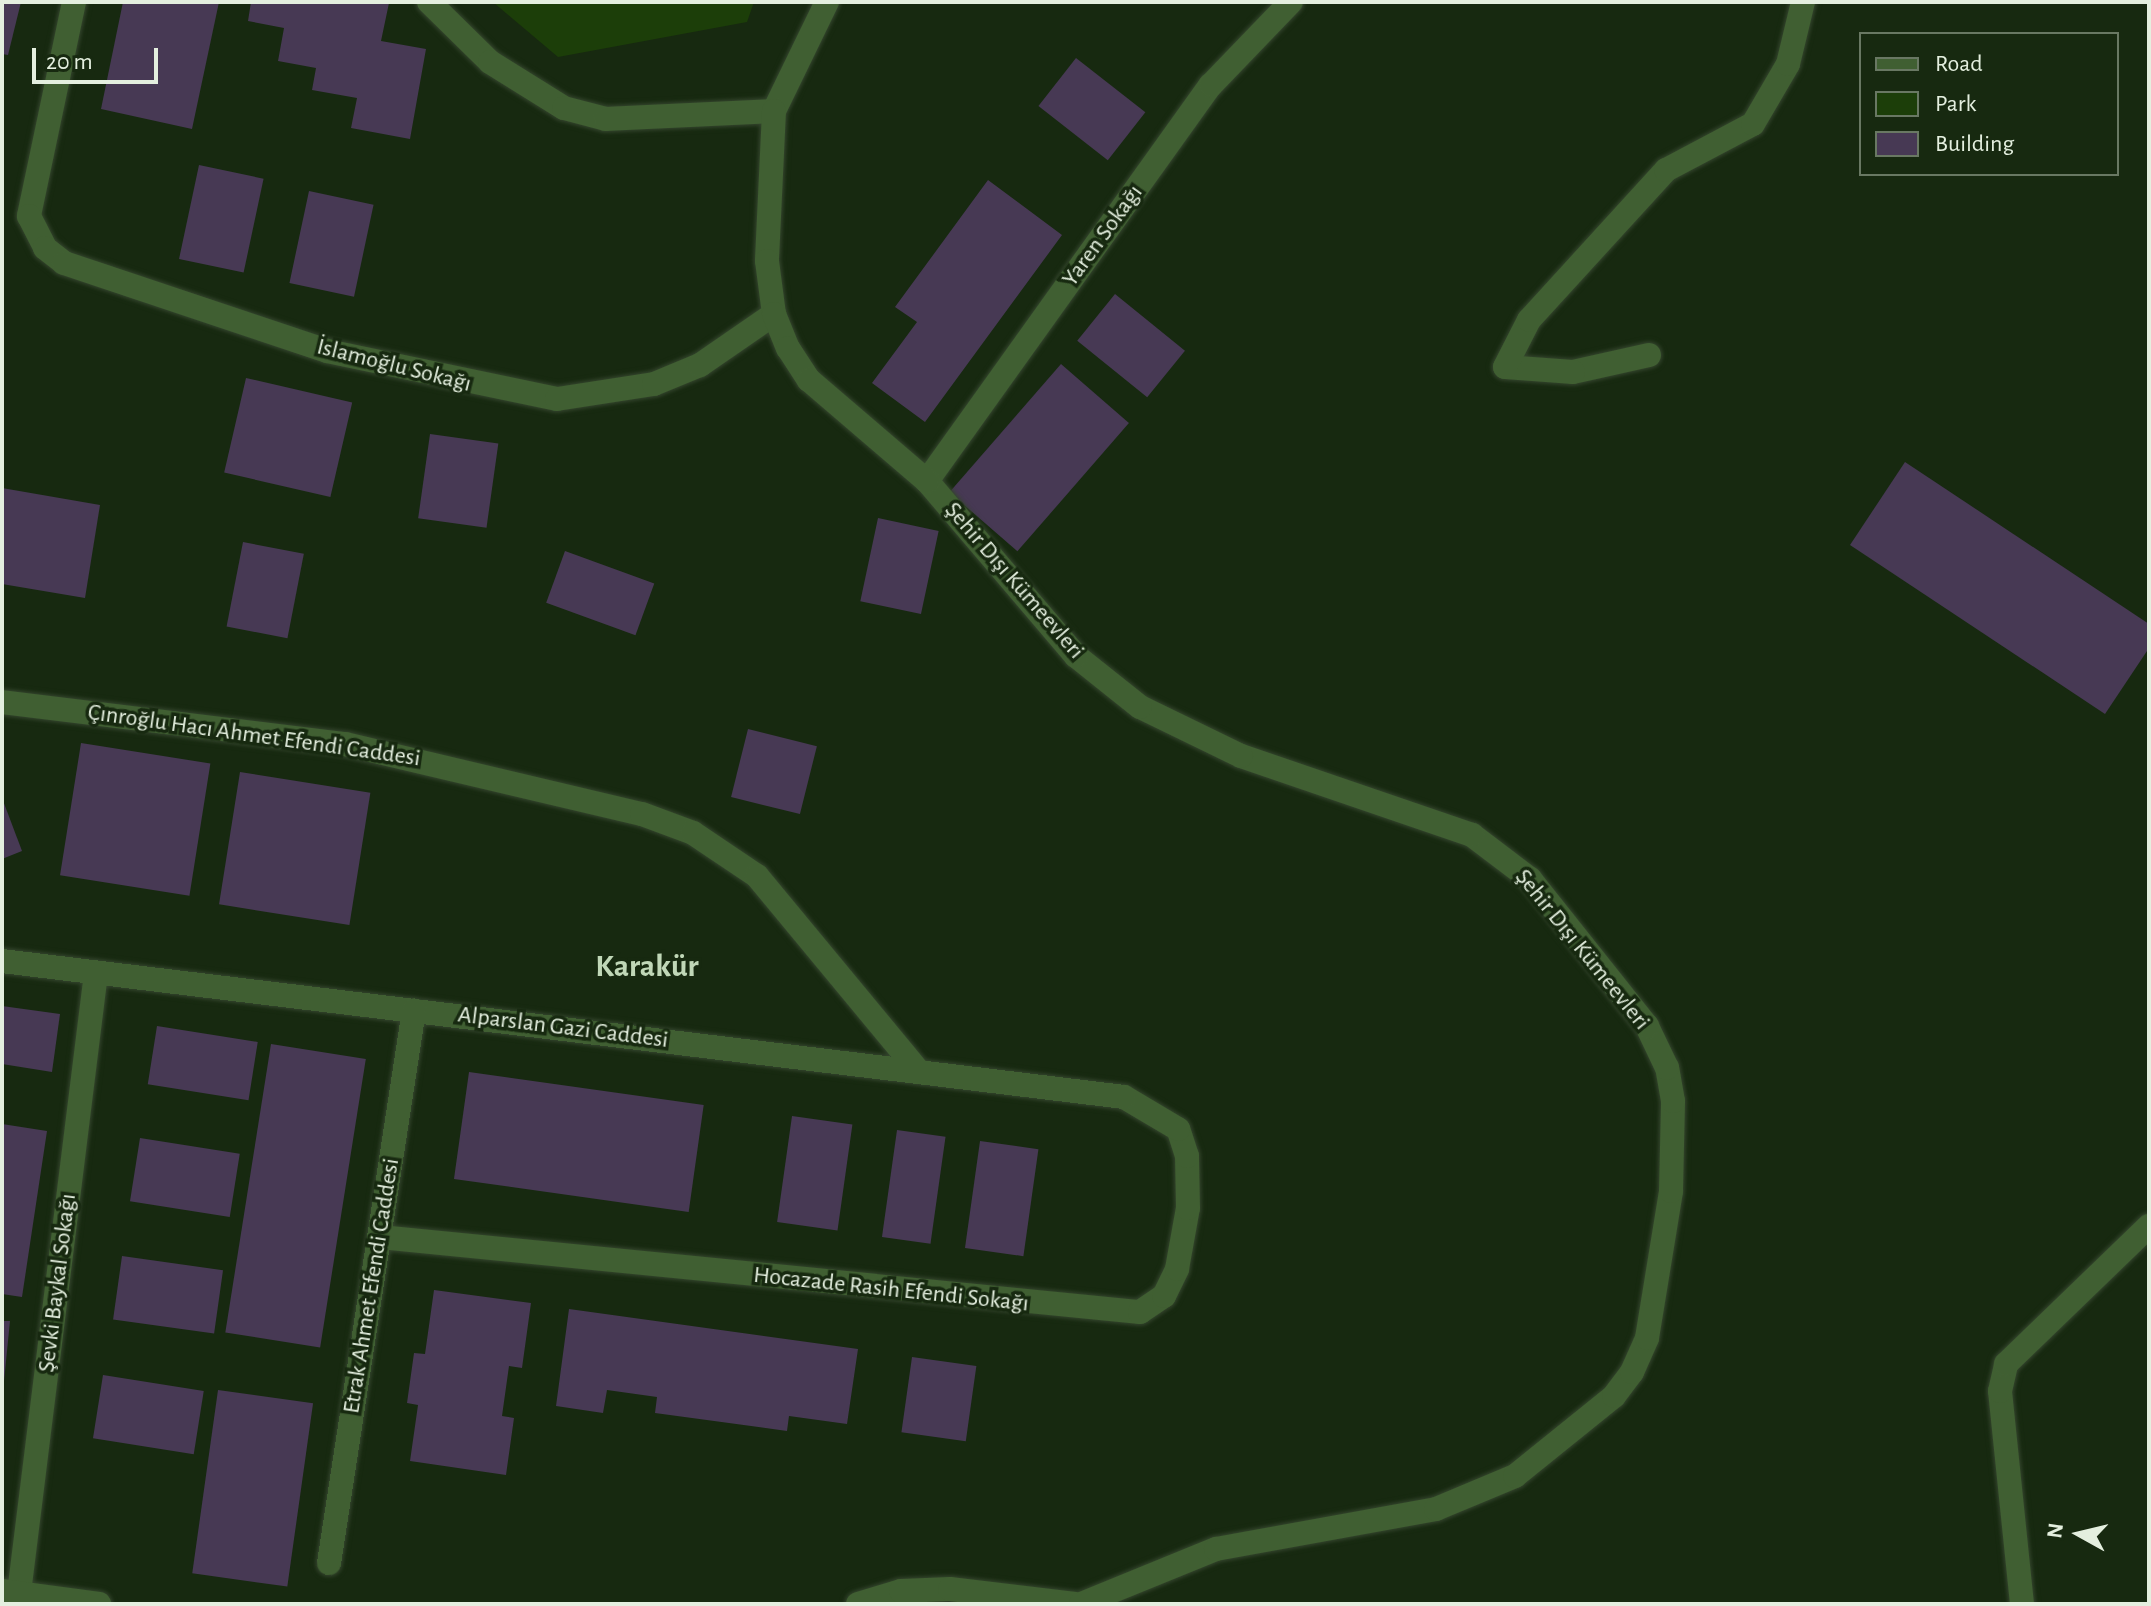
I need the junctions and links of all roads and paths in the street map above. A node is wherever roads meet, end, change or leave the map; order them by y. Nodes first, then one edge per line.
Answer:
1 (74, 2) edge
2 (429, 2) edge
3 (827, 2) edge
4 (1291, 2) edge
5 (1803, 2) edge
6 (774, 111) junction
7 (774, 314) junction
8 (1649, 355) dead end
9 (927, 481) junction
10 (2, 702) edge
11 (2, 961) edge
12 (96, 973) junction
13 (414, 1010) junction
14 (919, 1072) junction
15 (1124, 1097) joint
16 (2149, 1226) edge
17 (380, 1237) junction
18 (329, 1563) dead end
19 (11, 1592) edge
20 (99, 1604) edge
21 (858, 1604) edge
22 (1078, 1604) edge
23 (2022, 1604) edge

1 - 7 street, İslamoğlu Sokağı
2 - 6 street
3 - 6 street
4 - 9 street, Yaren Sokağı
5 - 8 street
6 - 7 street
7 - 9 street, Şehir Dışı Kümeevleri
9 - 22 street, Şehir Dışı Kümeevleri
10 - 14 street, Çınroğlu Hacı Ahmet Efendi Caddesi
11 - 12 street, Alparslan Gazi Caddesi
12 - 13 street, Alparslan Gazi Caddesi
12 - 19 street, Şevki Baykal Sokağı
13 - 14 street, Alparslan Gazi Caddesi
13 - 17 street, Etrak Ahmet Efendi Caddesi
14 - 15 street, Alparslan Gazi Caddesi
15 - 17 street, Hocazade Rasih Efendi Sokağı
16 - 23 street
17 - 18 street, Etrak Ahmet Efendi Caddesi
19 - 20 street
21 - 22 street, Şehir Dışı Kümeevleri

